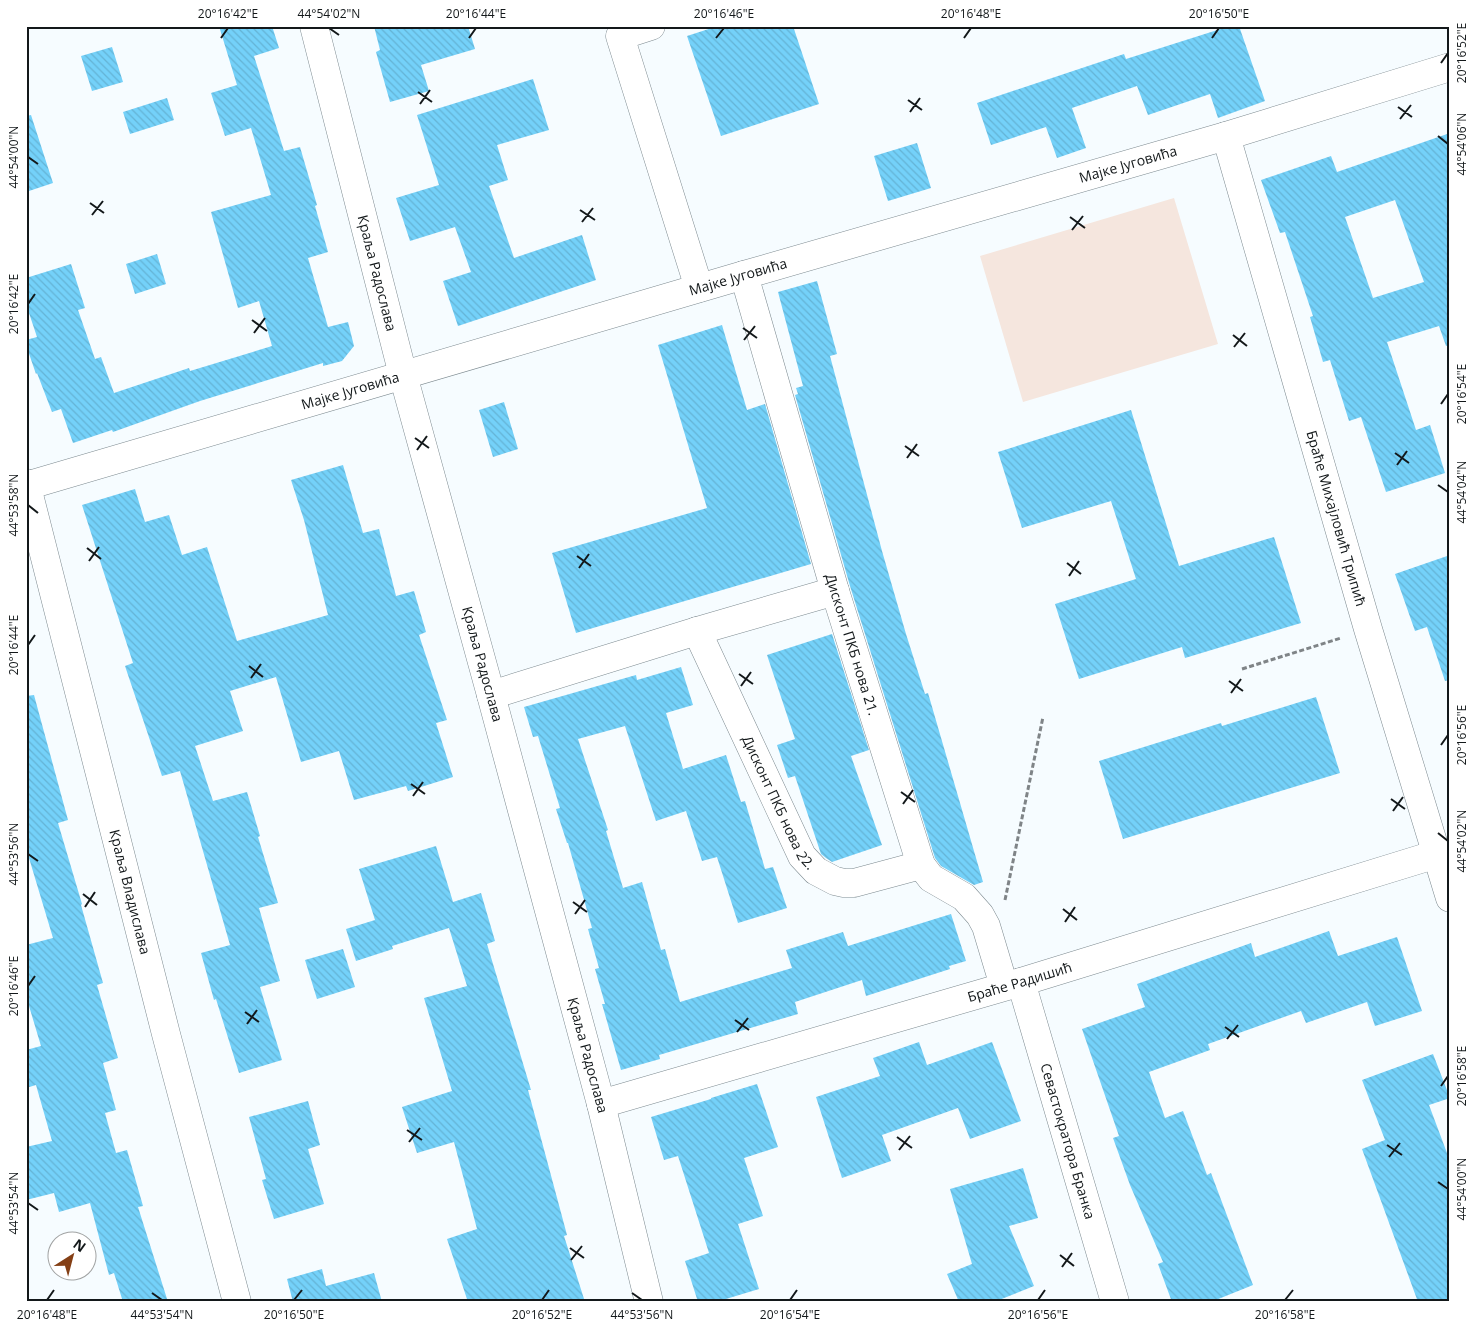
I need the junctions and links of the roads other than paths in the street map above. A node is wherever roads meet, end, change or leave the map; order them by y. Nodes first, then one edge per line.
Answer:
1 (314, 26) edge
2 (652, 26) edge
3 (1450, 67) edge
4 (1226, 136) junction
5 (744, 275) junction
6 (699, 288) junction
7 (402, 375) junction
8 (26, 485) edge
9 (835, 591) junction
10 (697, 631) junction
11 (491, 695) junction
12 (1437, 854) junction
13 (921, 865) junction
14 (1450, 898) edge
15 (1012, 984) junction
16 (600, 1104) junction
17 (237, 1302) edge
18 (649, 1302) edge
19 (1115, 1302) edge

1 - 7 street, Краља Радослава
2 - 6 street
3 - 4 street, Мајке Југовића
4 - 5 street, Мајке Југовића
4 - 12 street, Браће Михајловић Трипић
5 - 6 street, Мајке Југовића
5 - 9 street, Дисконт ПКБ нова 21.
6 - 7 street, Мајке Југовића
7 - 8 street, Мајке Југовића
7 - 11 street, Краља Радослава
8 - 17 street, Краља Владислава
9 - 10 street
9 - 13 street, Дисконт ПКБ нова 21.
10 - 11 street
10 - 13 street, Дисконт ПКБ нова 22.
11 - 16 street, Краља Радослава
12 - 14 street, Браће Михајловић Трипић
12 - 15 street, Браће Радишић
13 - 15 street, Дисконт ПКБ нова 21.
15 - 16 street, Браће Радишић
15 - 19 street, Севастократора Бранка
16 - 18 street, Краља Радослава

